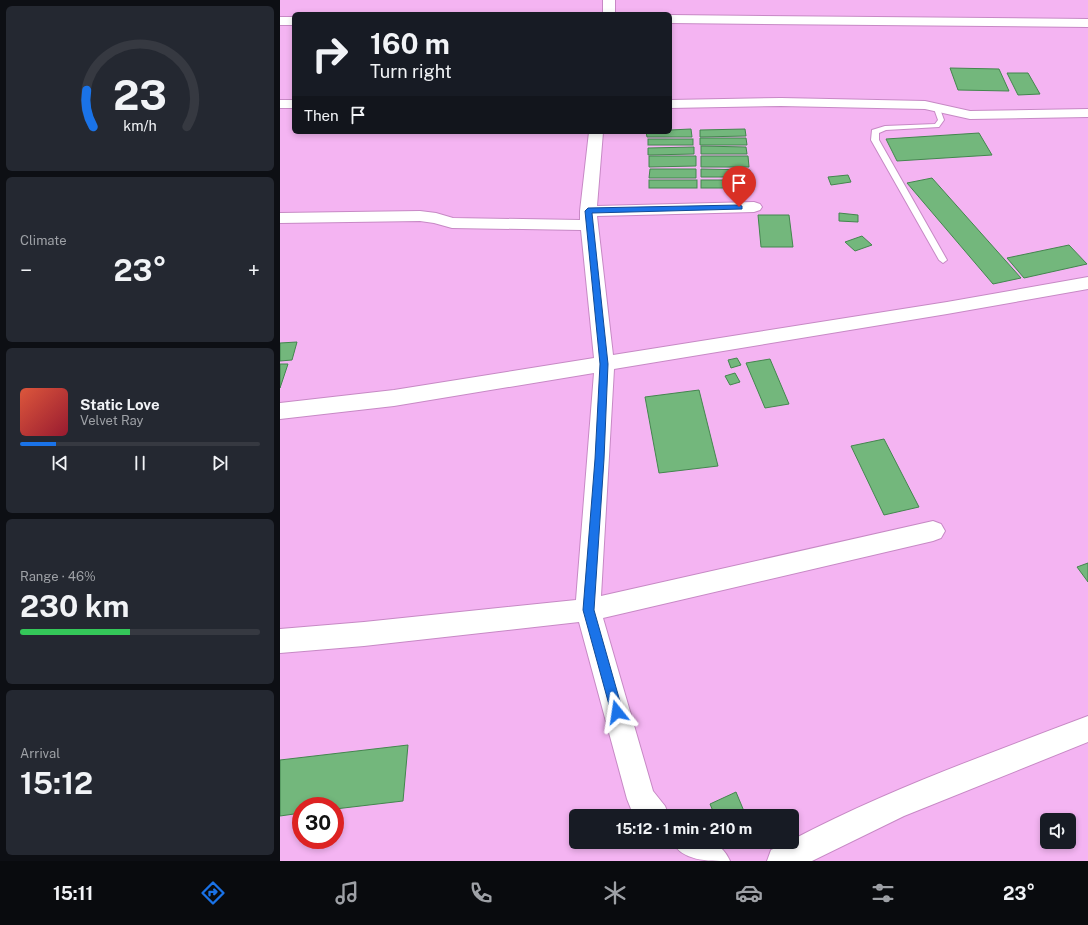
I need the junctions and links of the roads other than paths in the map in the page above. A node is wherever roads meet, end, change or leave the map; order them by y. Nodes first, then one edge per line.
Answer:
1 (609, 0) edge
2 (609, 12) edge
3 (672, 19) edge
4 (280, 21) edge
5 (292, 21) edge
6 (1088, 23) edge
7 (280, 104) edge
8 (292, 104) edge
9 (672, 104) edge
10 (936, 106) junction
11 (1088, 113) edge
12 (596, 134) edge
13 (754, 207) dead end
14 (280, 218) edge
15 (588, 218) junction
16 (943, 260) dead end
17 (1088, 283) edge
18 (604, 364) junction
19 (280, 411) edge
20 (933, 531) dead end
21 (588, 610) junction
22 (280, 641) edge
23 (1088, 729) edge
24 (649, 809) edge
25 (697, 849) edge
26 (715, 861) edge
27 (782, 861) edge

1 - 2 street
3 - 6 street
4 - 5 street
7 - 8 street
9 - 10 street
10 - 11 street
10 - 16 lane
12 - 15 street
13 - 15 street
14 - 15 street
15 - 18 street
17 - 18 street
18 - 19 street
18 - 21 street
20 - 21 street
21 - 22 street
21 - 24 street
23 - 27 street
25 - 26 street

